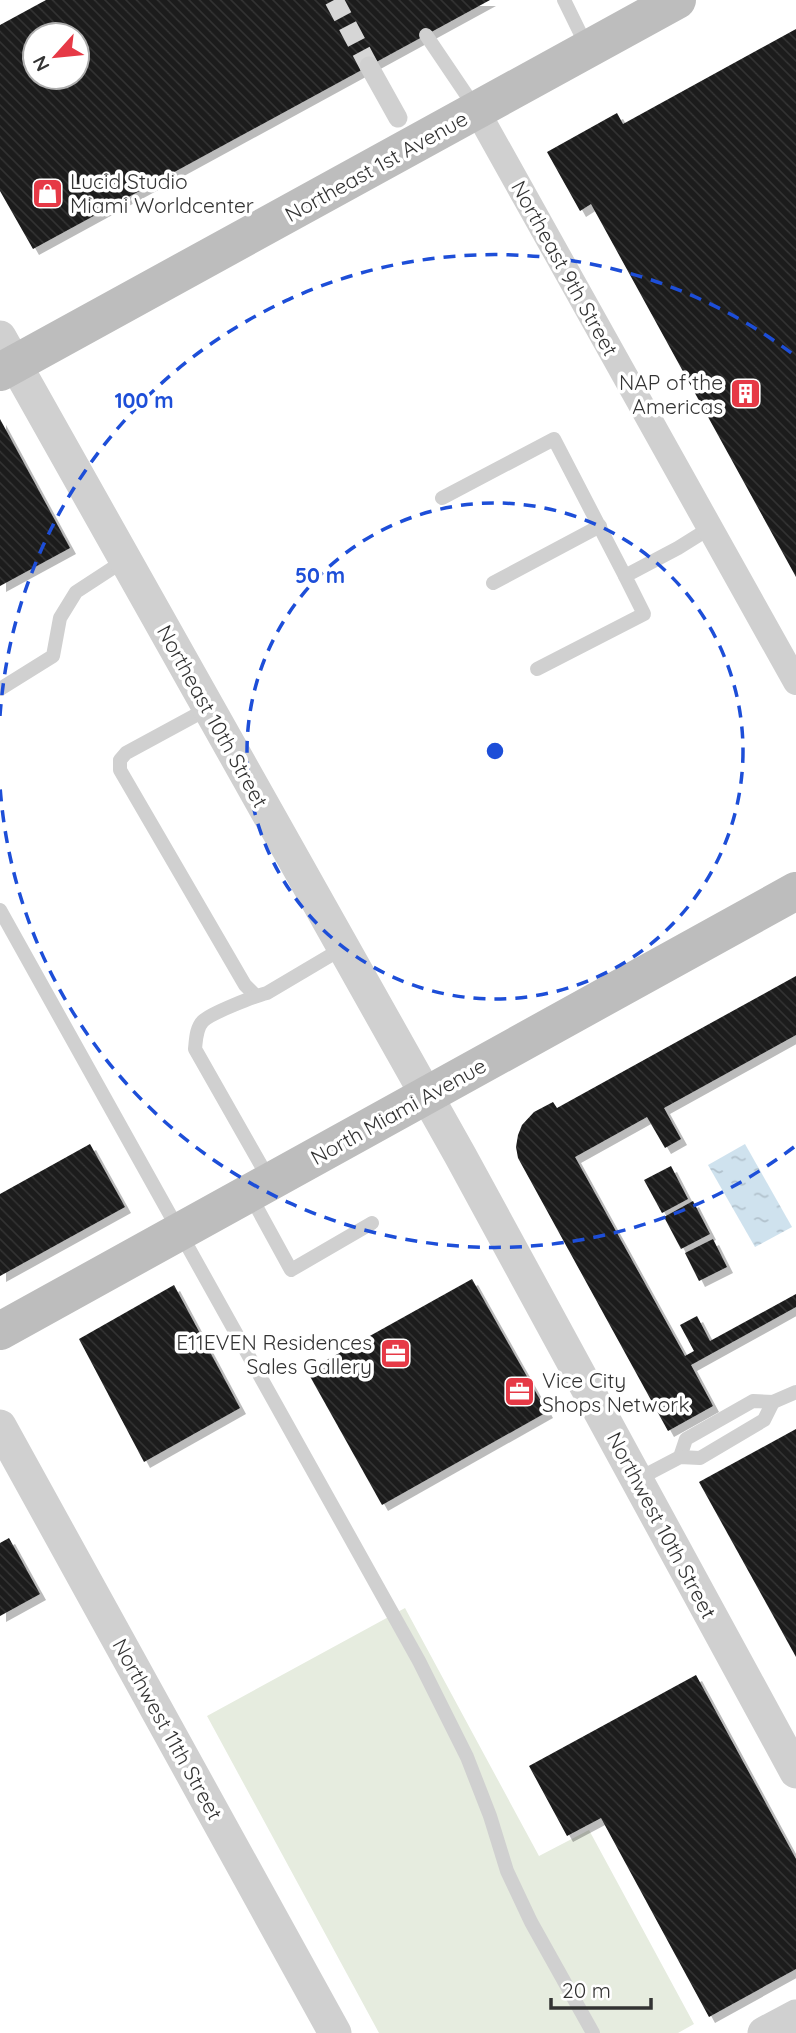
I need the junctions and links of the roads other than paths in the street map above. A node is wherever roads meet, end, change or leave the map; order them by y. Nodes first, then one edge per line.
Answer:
1 (564, 0) edge
2 (677, 0) edge
3 (426, 35) dead end
4 (588, 49) junction
5 (369, 66) tunnel mouth
6 (477, 111) junction
7 (398, 118) dead end
8 (5, 358) edge
9 (442, 498) dead end
10 (600, 526) junction
11 (710, 528) junction
12 (125, 560) junction
13 (625, 576) junction
14 (493, 583) dead end
15 (537, 669) dead end
16 (796, 682) edge
17 (0, 689) edge
18 (209, 708) junction
19 (796, 891) edge
20 (0, 910) edge
21 (344, 947) junction
22 (256, 996) junction
23 (426, 1095) junction
24 (260, 1188) junction
25 (372, 1223) dead end
26 (180, 1232) junction
27 (0, 1331) edge
28 (796, 1392) edge
29 (773, 1402) junction
30 (0, 1426) edge
31 (680, 1457) junction
32 (638, 1479) junction
33 (796, 1772) edge
34 (796, 2015) edge
35 (335, 2033) edge
36 (593, 2033) edge
37 (764, 2033) edge

1 - 4 lane
2 - 4 main road, Northeast 1st Avenue
3 - 6 lane
4 - 6 main road, Northeast 1st Avenue
5 - 7 street
6 - 8 main road, Northeast 1st Avenue
6 - 11 street, Northeast 9th Street
8 - 12 street, Northeast 10th Street
9 - 10 lane
10 - 13 lane
10 - 14 lane
11 - 13 lane
11 - 16 street, Northeast 9th Street
12 - 17 lane
12 - 18 street, Northeast 10th Street
13 - 15 lane
18 - 21 street, Northeast 10th Street
18 - 22 lane
19 - 23 main road, North Miami Avenue
20 - 26 lane
21 - 22 lane
21 - 23 street, Northeast 10th Street
22 - 24 lane
23 - 24 main road, North Miami Avenue
23 - 32 street, Northwest 10th Street
24 - 25 lane
24 - 26 main road, North Miami Avenue
26 - 27 main road, North Miami Avenue
26 - 36 lane
28 - 29 lane
29 - 31 lane
29 - 31 lane
30 - 35 street, Northwest 11th Street
31 - 32 lane
32 - 33 street, Northwest 10th Street
34 - 37 street

